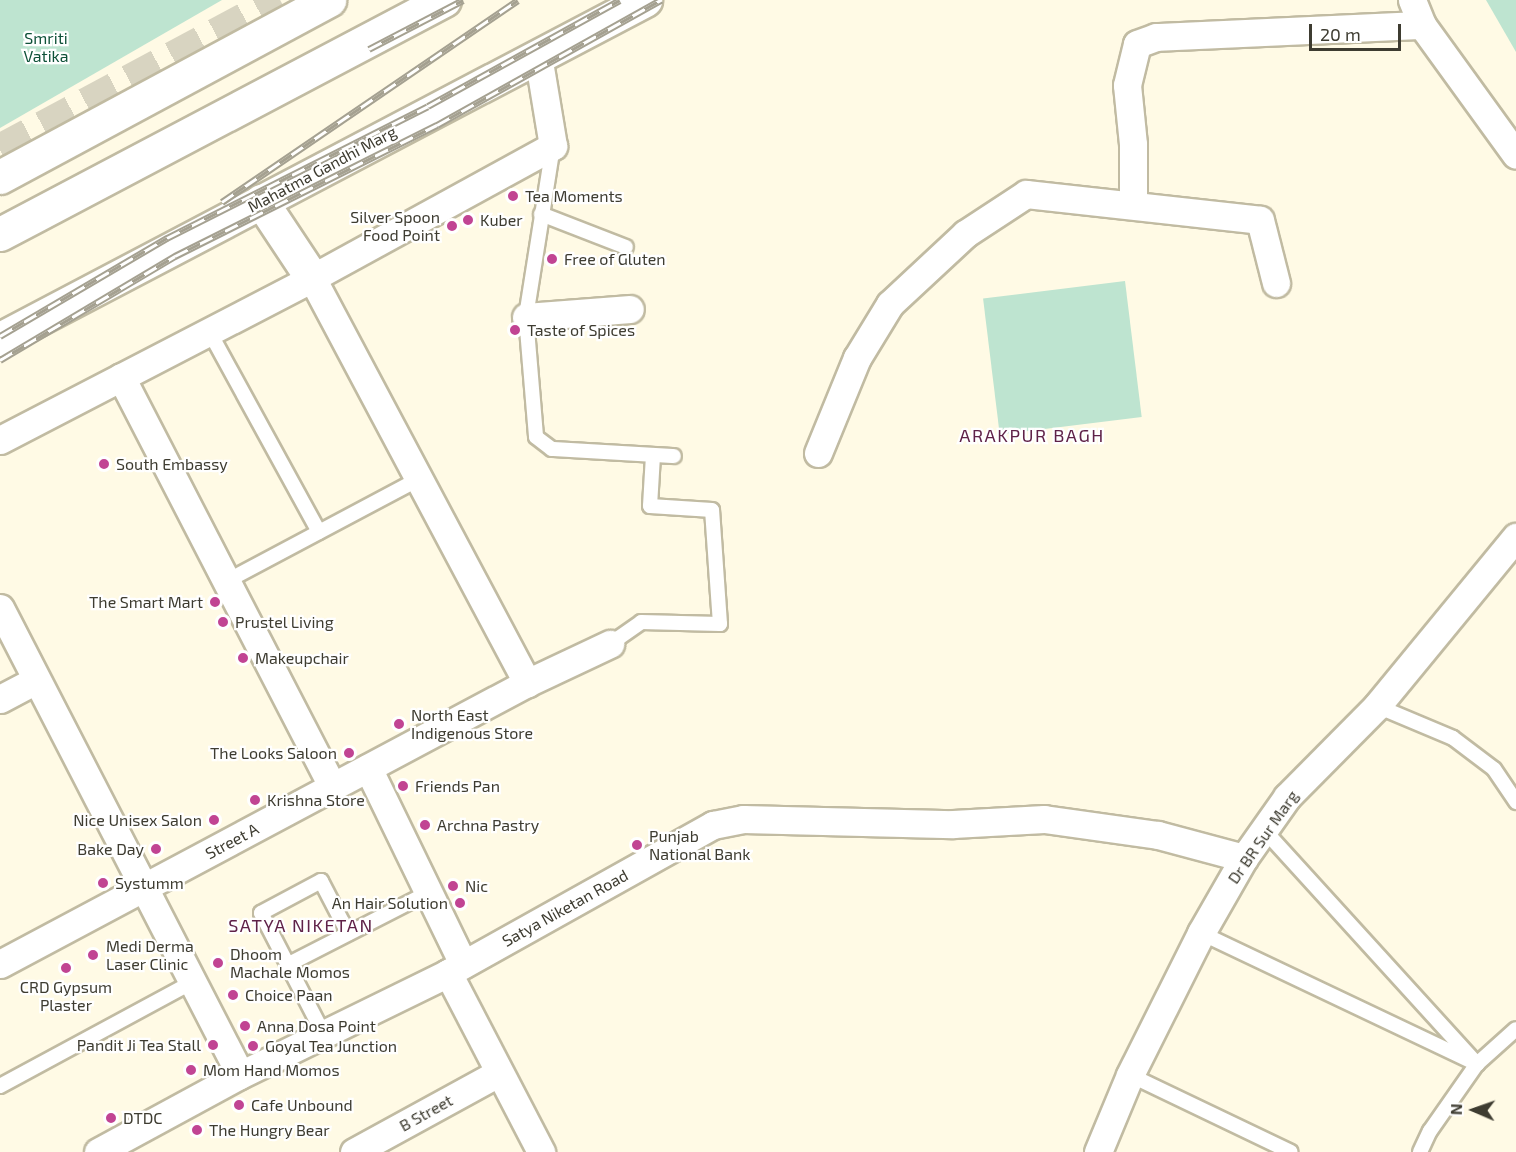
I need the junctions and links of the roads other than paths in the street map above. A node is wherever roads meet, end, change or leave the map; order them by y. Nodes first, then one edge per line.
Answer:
1 (329, 0) edge
2 (645, 0) edge
3 (1412, 0) edge
4 (431, 3) edge
5 (1422, 25) junction
6 (538, 56) junction
7 (553, 146) junction
8 (1516, 155) edge
9 (0, 177) edge
10 (261, 201) junction
11 (1133, 204) junction
12 (541, 214) junction
13 (0, 234) edge
14 (626, 247) dead end
15 (312, 278) junction
16 (1276, 283) dead end
17 (630, 309) dead end
18 (526, 317) junction
19 (209, 332) junction
20 (0, 339) edge
21 (121, 377) junction
22 (0, 441) edge
23 (818, 453) dead end
24 (654, 455) junction
25 (674, 456) dead end
26 (419, 479) junction
27 (319, 532) junction
28 (1516, 537) edge
29 (225, 582) junction
30 (0, 608) edge
31 (610, 644) joint
32 (36, 680) junction
33 (527, 683) junction
34 (0, 699) edge
35 (1377, 706) junction
36 (368, 768) junction
37 (332, 786) junction
38 (1516, 802) edge
39 (1264, 830) junction
40 (1244, 858) junction
41 (143, 889) junction
42 (428, 893) junction
43 (348, 933) junction
44 (1201, 933) junction
45 (0, 964) edge
46 (287, 965) junction
47 (455, 969) junction
48 (192, 982) junction
49 (1516, 1029) edge
50 (323, 1034) junction
51 (1477, 1064) junction
52 (498, 1073) junction
53 (240, 1074) junction
54 (1130, 1075) junction
55 (0, 1086) edge
56 (98, 1152) edge
57 (354, 1152) edge
58 (541, 1152) edge
59 (1098, 1152) edge
60 (1291, 1152) edge
61 (1420, 1152) edge

1 - 9 main road
2 - 6 main road, Mahatma Gandhi Marg
3 - 5 street
4 - 13 main road
5 - 8 street
5 - 11 street
6 - 7 street
6 - 10 main road, Mahatma Gandhi Marg
7 - 12 lane
7 - 15 street
10 - 15 main road
10 - 20 main road, Mahatma Gandhi Marg
11 - 16 street
11 - 23 street
12 - 14 lane
12 - 18 lane
15 - 19 street
15 - 26 street
17 - 18 street
18 - 24 lane
19 - 21 street
19 - 27 lane
21 - 22 street
21 - 29 street
24 - 25 lane
24 - 31 lane
26 - 27 lane
26 - 33 street
27 - 29 lane
28 - 35 street, Dr BR Sur Marg
29 - 37 street
30 - 32 street
31 - 33 street, Street A
32 - 34 street
32 - 41 street
33 - 36 street, Street A
35 - 38 lane
35 - 39 street, Dr BR Sur Marg
36 - 37 street, Street A
36 - 42 street
37 - 41 street, Street A
39 - 40 street, Dr BR Sur Marg
39 - 51 lane
40 - 44 street, Dr BR Sur Marg
40 - 47 street, Satya Niketan Road
41 - 45 street, Street A
41 - 48 street
42 - 43 lane
42 - 47 street
43 - 46 lane
43 - 46 lane
44 - 51 lane
44 - 54 street, Dr BR Sur Marg
46 - 50 lane
47 - 50 street, Satya Niketan Road
47 - 52 street
48 - 53 street
48 - 55 lane
49 - 51 lane
50 - 53 street, Satya Niketan Road
51 - 61 lane
52 - 57 street, B Street
52 - 58 street
53 - 56 street, Satya Niketan Road
54 - 59 street, Dr BR Sur Marg
54 - 60 lane

